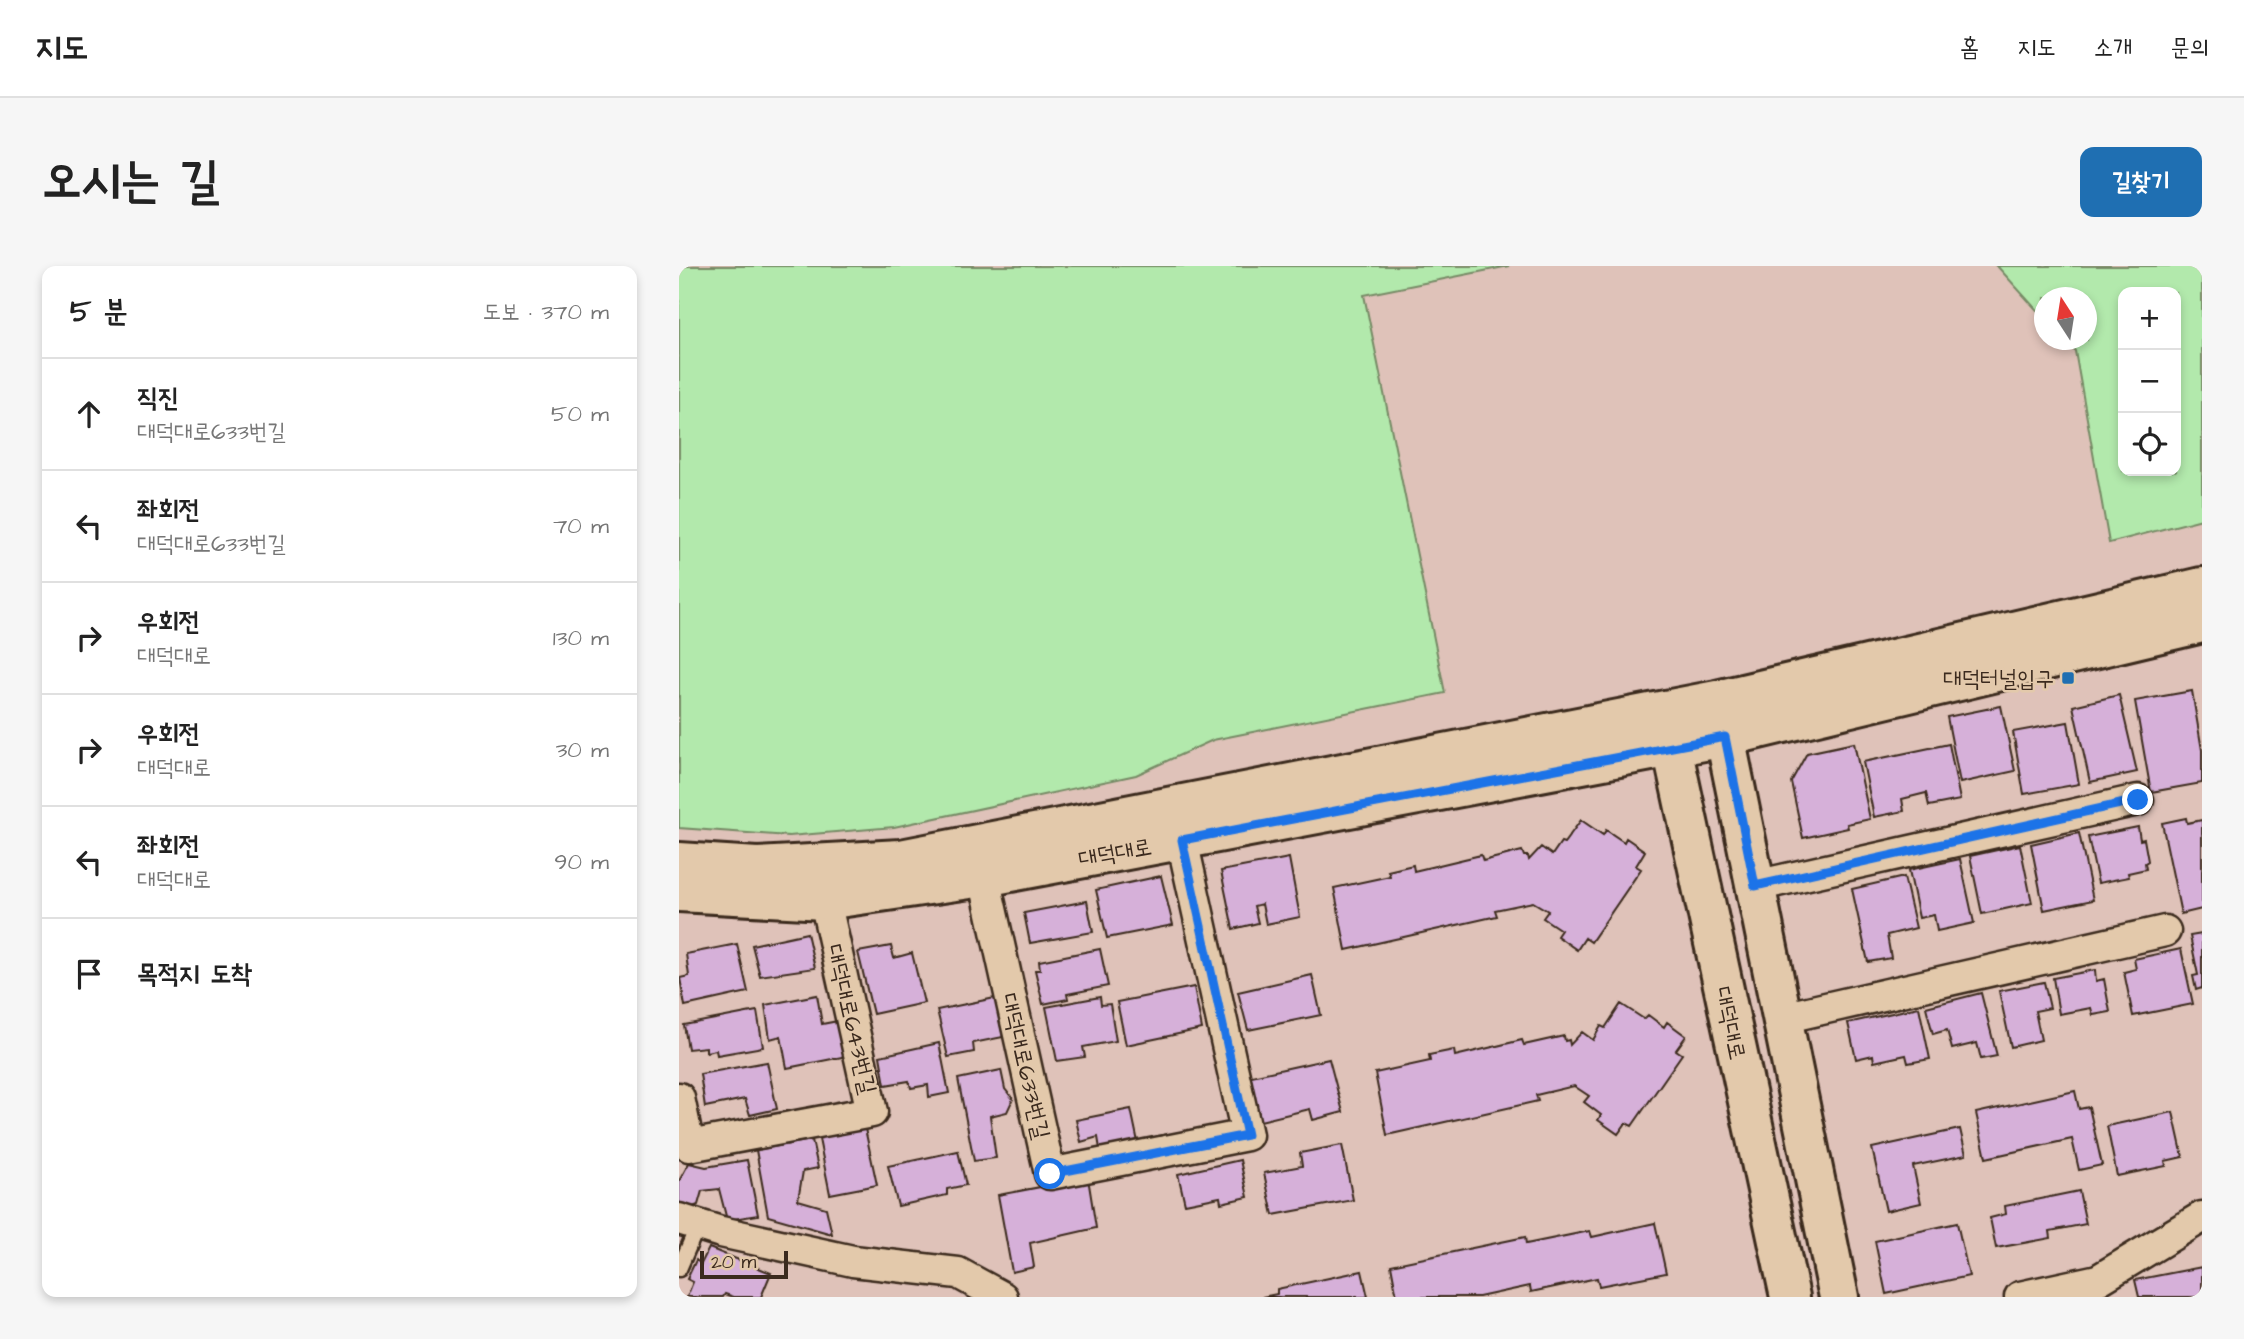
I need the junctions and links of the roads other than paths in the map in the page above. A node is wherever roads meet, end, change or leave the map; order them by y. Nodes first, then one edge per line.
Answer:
1 (2202, 587) edge
2 (2202, 623) edge
3 (1717, 699) junction
4 (1664, 710) junction
5 (1725, 737) junction
6 (1672, 748) junction
7 (2138, 800) dead end
8 (1182, 840) junction
9 (679, 862) edge
10 (984, 877) junction
11 (1755, 886) junction
12 (679, 892) edge
13 (825, 900) junction
14 (2165, 931) dead end
15 (1782, 1018) junction
16 (679, 1098) edge
17 (684, 1152) edge
18 (2202, 1217) edge
19 (688, 1222) edge
20 (679, 1269) edge
21 (1002, 1297) edge
22 (1790, 1297) edge
23 (1839, 1297) edge
24 (2019, 1297) edge

1 - 3 main road, 대덕대로
2 - 5 main road, 대덕대로
3 - 4 main road, 대덕대로
3 - 5 main road
4 - 6 main road, 대덕대로
4 - 9 main road, 대덕대로
5 - 6 main road, 대덕대로
5 - 11 main road
6 - 8 main road, 대덕대로
6 - 22 main road, 대덕대로
7 - 11 street
8 - 10 main road, 대덕대로
8 - 10 street, 대덕대로633번길
10 - 13 main road, 대덕대로
11 - 15 main road
12 - 13 main road, 대덕대로
13 - 17 street, 대덕대로643번길
14 - 15 street
15 - 23 main road
16 - 17 street, 대덕대로643번길
18 - 24 street
19 - 20 lane
19 - 21 street

